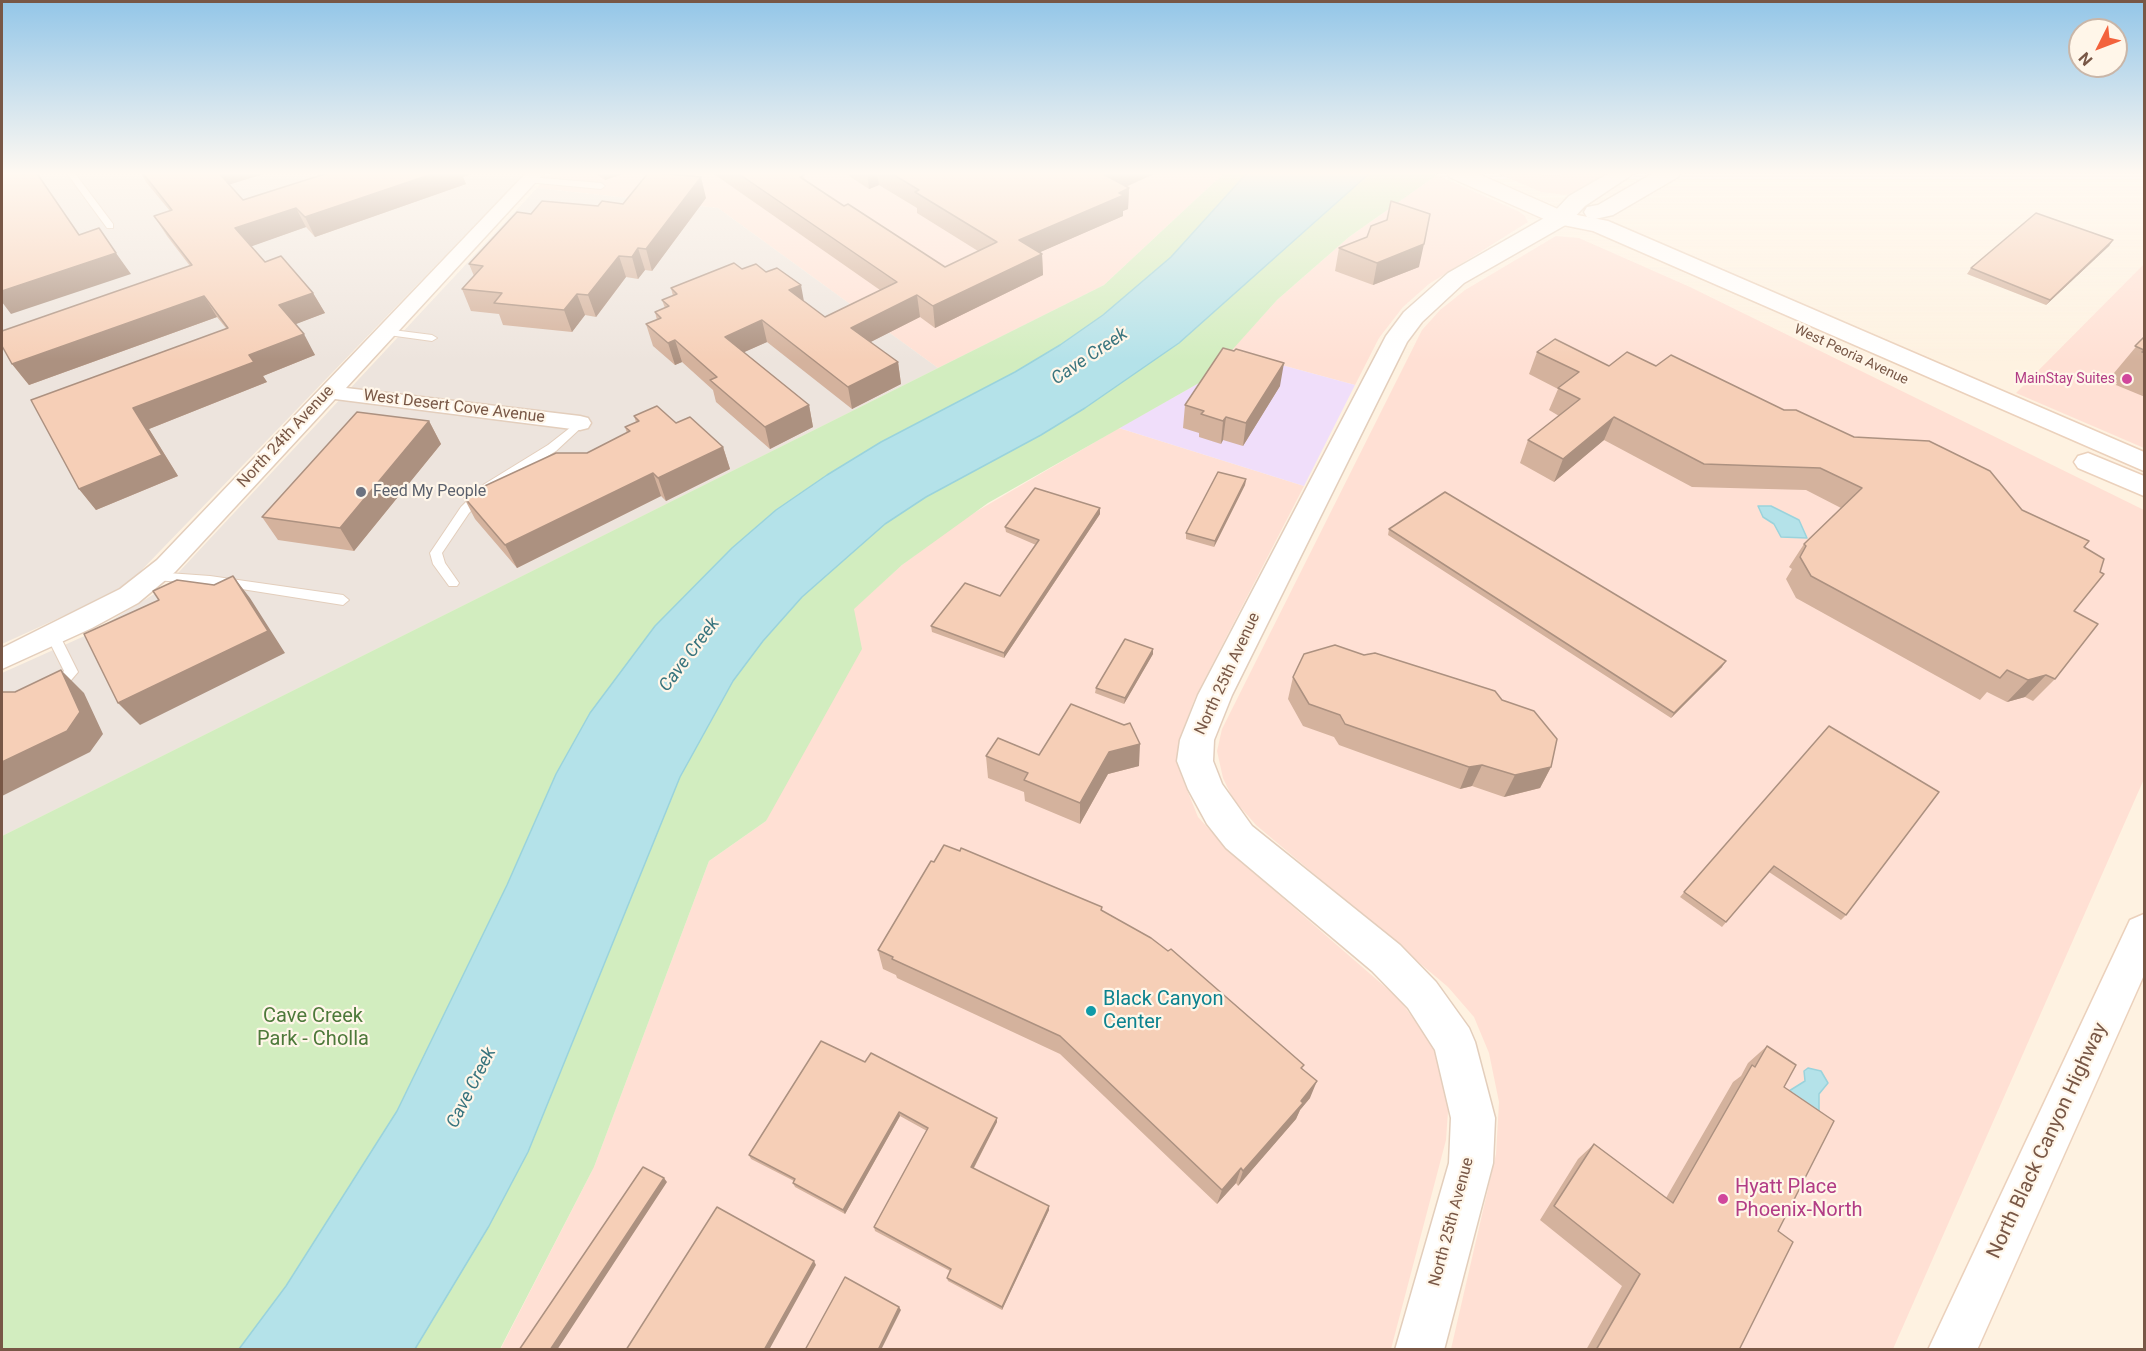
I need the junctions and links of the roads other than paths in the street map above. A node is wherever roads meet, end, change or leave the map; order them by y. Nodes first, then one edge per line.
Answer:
1 (477, 235) edge
2 (1532, 235) edge
3 (1586, 235) edge
4 (1621, 235) edge
5 (385, 332) junction
6 (432, 338) dead end
7 (327, 392) junction
8 (580, 423) joint
9 (2145, 462) edge
10 (2145, 487) edge
11 (154, 576) junction
12 (453, 583) dead end
13 (343, 600) dead end
14 (53, 635) junction
15 (2, 659) edge
16 (43, 695) edge
17 (2145, 932) edge
18 (1419, 1350) edge
19 (1952, 1350) edge

1 - 5 street, North 24th Avenue
2 - 18 street, North 25th Avenue
3 - 10 street, West Peoria Avenue
4 - 9 street, West Peoria Avenue
5 - 6 lane
5 - 7 street, North 24th Avenue
7 - 8 street, West Desert Cove Avenue
7 - 11 street, North 24th Avenue
8 - 12 lane
11 - 13 lane
11 - 14 street, North 24th Avenue
14 - 15 street, North 24th Avenue
14 - 16 lane
17 - 19 street, North Black Canyon Highway

